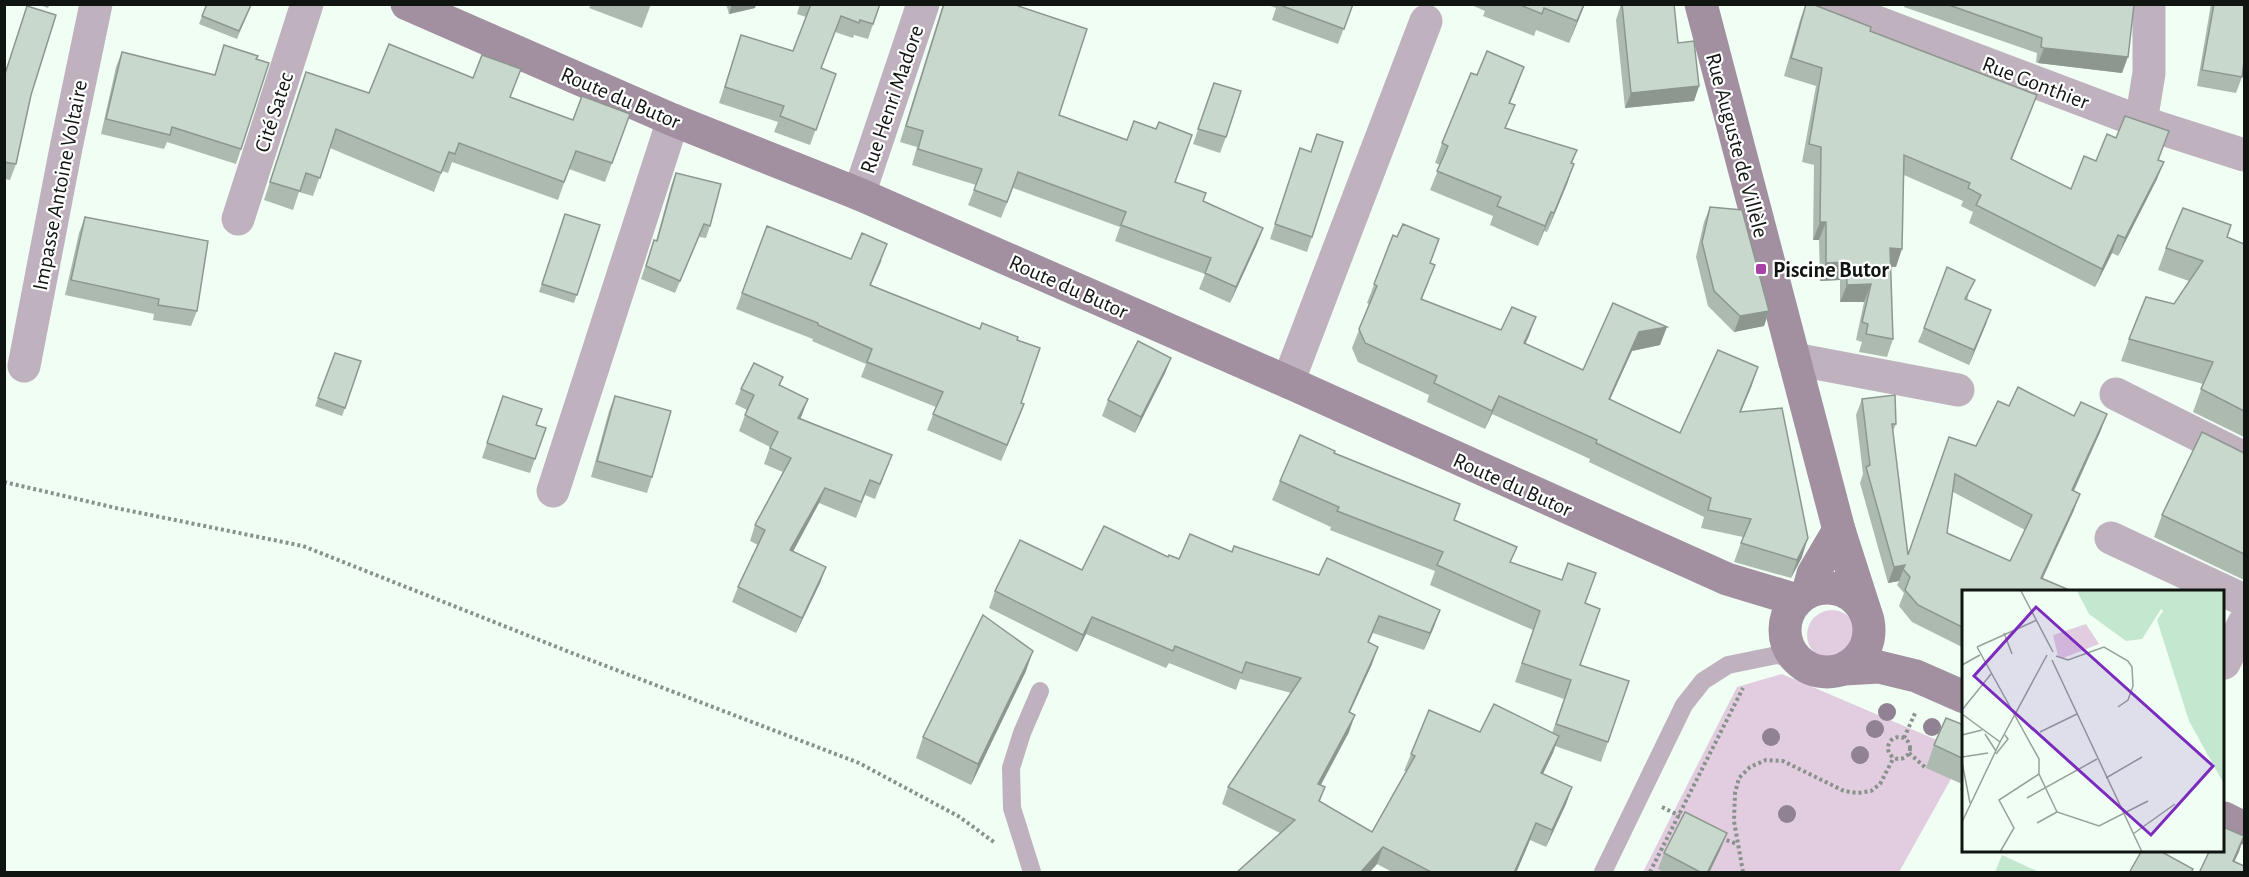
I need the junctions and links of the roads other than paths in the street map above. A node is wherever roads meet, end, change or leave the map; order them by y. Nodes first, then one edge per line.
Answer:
1 (96, 4) edge
2 (307, 4) edge
3 (407, 4) edge
4 (923, 4) edge
5 (1701, 4) edge
6 (1829, 4) edge
7 (2149, 4) edge
8 (1426, 21) dead end
9 (672, 120) junction
10 (2141, 122) junction
11 (2244, 155) edge
12 (859, 194) junction
13 (238, 219) dead end
14 (1794, 359) junction
15 (24, 366) dead end
16 (1288, 382) junction
17 (1958, 390) dead end
18 (2116, 394) dead end
19 (2244, 458) edge
20 (553, 491) dead end
21 (1839, 530) junction
22 (2111, 538) dead end
23 (1726, 579) junction
24 (2223, 590) edge
25 (2225, 591) edge
26 (1802, 596) junction
27 (2244, 600) edge
28 (1867, 621) junction
29 (2244, 623) edge
30 (1790, 647) junction
31 (2225, 659) edge
32 (1844, 669) junction
33 (1916, 676) junction
34 (1040, 691) dead end
35 (1962, 696) edge
36 (2225, 819) edge
37 (2244, 828) edge
38 (1030, 870) edge
39 (1603, 873) edge

1 - 15 street, Impasse Antoine Voltaire
2 - 13 street, Cité Satec
3 - 9 street, Route du Butor
4 - 12 street, Rue Henri Madore
5 - 14 street, Rue Auguste de Villèle
6 - 10 street, Rue Gonthier
7 - 10 street
8 - 16 street
9 - 12 street, Route du Butor
9 - 20 street
10 - 11 street, Rue Gonthier
12 - 16 street, Route du Butor
14 - 17 street
14 - 21 street, Rue Auguste de Villèle
16 - 23 street, Route du Butor
18 - 19 street
21 - 26 street
21 - 28 street, Rue Auguste de Villèle
22 - 24 street
23 - 26 street, Route du Butor
23 - 30 street, Route du Butor
25 - 27 street
26 - 28 street
26 - 30 street
28 - 32 street
28 - 33 street
29 - 31 street
30 - 32 street
30 - 39 lane
32 - 33 street
33 - 35 street
34 - 38 lane
36 - 37 street

